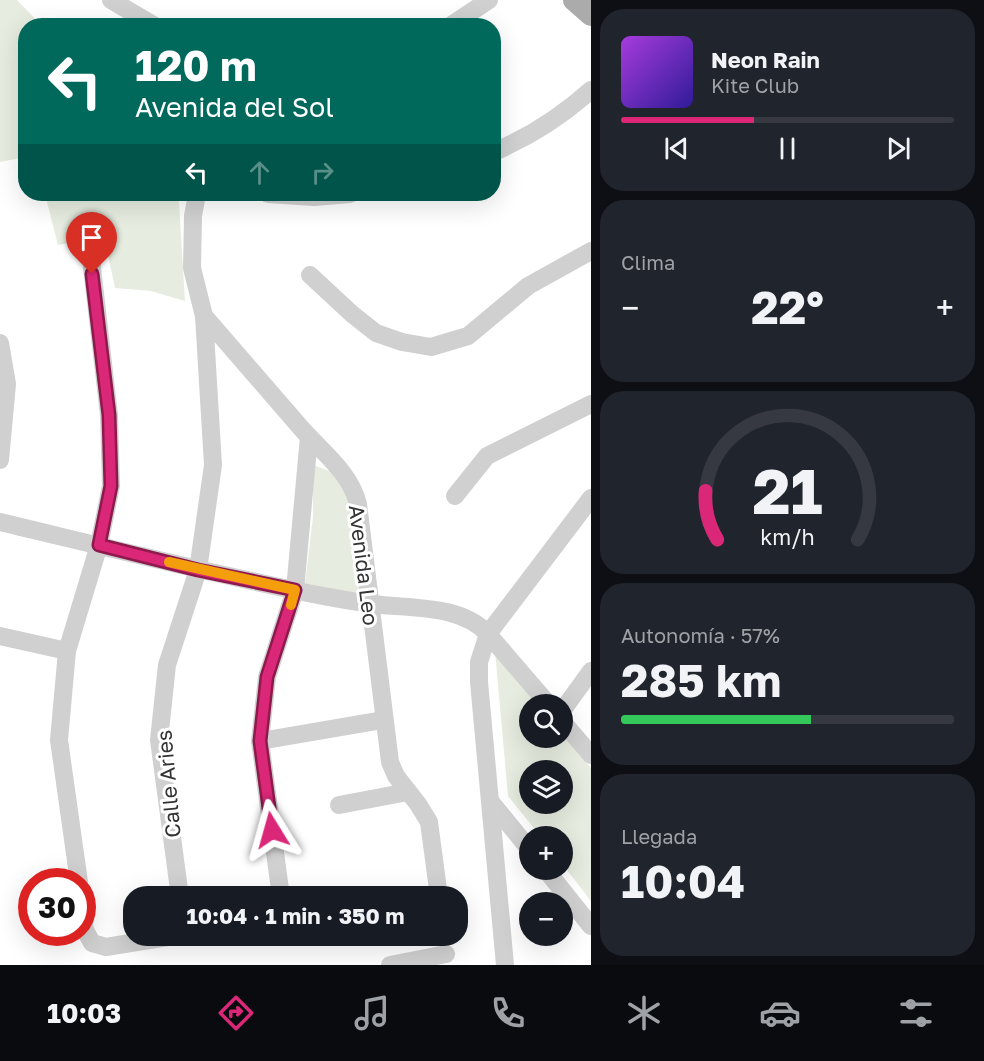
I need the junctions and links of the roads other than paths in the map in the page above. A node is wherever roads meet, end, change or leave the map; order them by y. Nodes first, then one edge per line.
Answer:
1 (111, 0) edge
2 (489, 0) edge
3 (574, 0) edge
4 (591, 15) edge
5 (141, 18) edge
6 (462, 18) edge
7 (591, 90) edge
8 (501, 150) edge
9 (196, 201) edge
10 (90, 250) dead end
11 (591, 251) edge
12 (310, 275) dead end
13 (204, 316) junction
14 (0, 343) edge
15 (591, 404) edge
16 (309, 437) junction
17 (0, 460) edge
18 (455, 496) dead end
19 (591, 498) edge
20 (0, 522) edge
21 (99, 545) junction
22 (198, 570) junction
23 (295, 590) junction
24 (370, 604) junction
25 (488, 634) junction
26 (0, 636) edge
27 (67, 651) junction
28 (591, 671) edge
29 (540, 694) edge
30 (573, 696) edge
31 (383, 720) junction
32 (573, 733) edge
33 (260, 741) junction
34 (591, 755) edge
35 (408, 792) junction
36 (490, 801) junction
37 (339, 805) dead end
38 (519, 837) edge
39 (77, 868) edge
40 (554, 880) edge
41 (179, 886) edge
42 (280, 886) edge
43 (432, 886) edge
44 (591, 926) edge
45 (96, 944) edge
46 (123, 944) edge
47 (446, 952) edge
48 (390, 965) edge
49 (505, 965) edge

1 - 5 street
2 - 6 street
3 - 4 main road
7 - 8 street
9 - 13 street, Calle Aries
10 - 21 street
11 - 12 street
13 - 16 street, Avenida Leo
13 - 22 street, Calle Aries
14 - 17 street
15 - 18 street
16 - 23 street
16 - 24 street, Avenida Leo
19 - 25 street
20 - 21 street
21 - 22 street
21 - 27 street
22 - 23 street
22 - 41 street, Calle Aries
23 - 24 street
23 - 33 street
24 - 25 street
24 - 31 street, Avenida Leo
25 - 29 street
25 - 36 street
26 - 27 street
27 - 39 street
28 - 30 street
31 - 33 street
31 - 35 street, Avenida Leo
32 - 34 street
33 - 42 street
35 - 37 street
35 - 43 street, Avenida Leo
36 - 38 street
36 - 49 street
40 - 44 street
45 - 46 street
47 - 48 street

